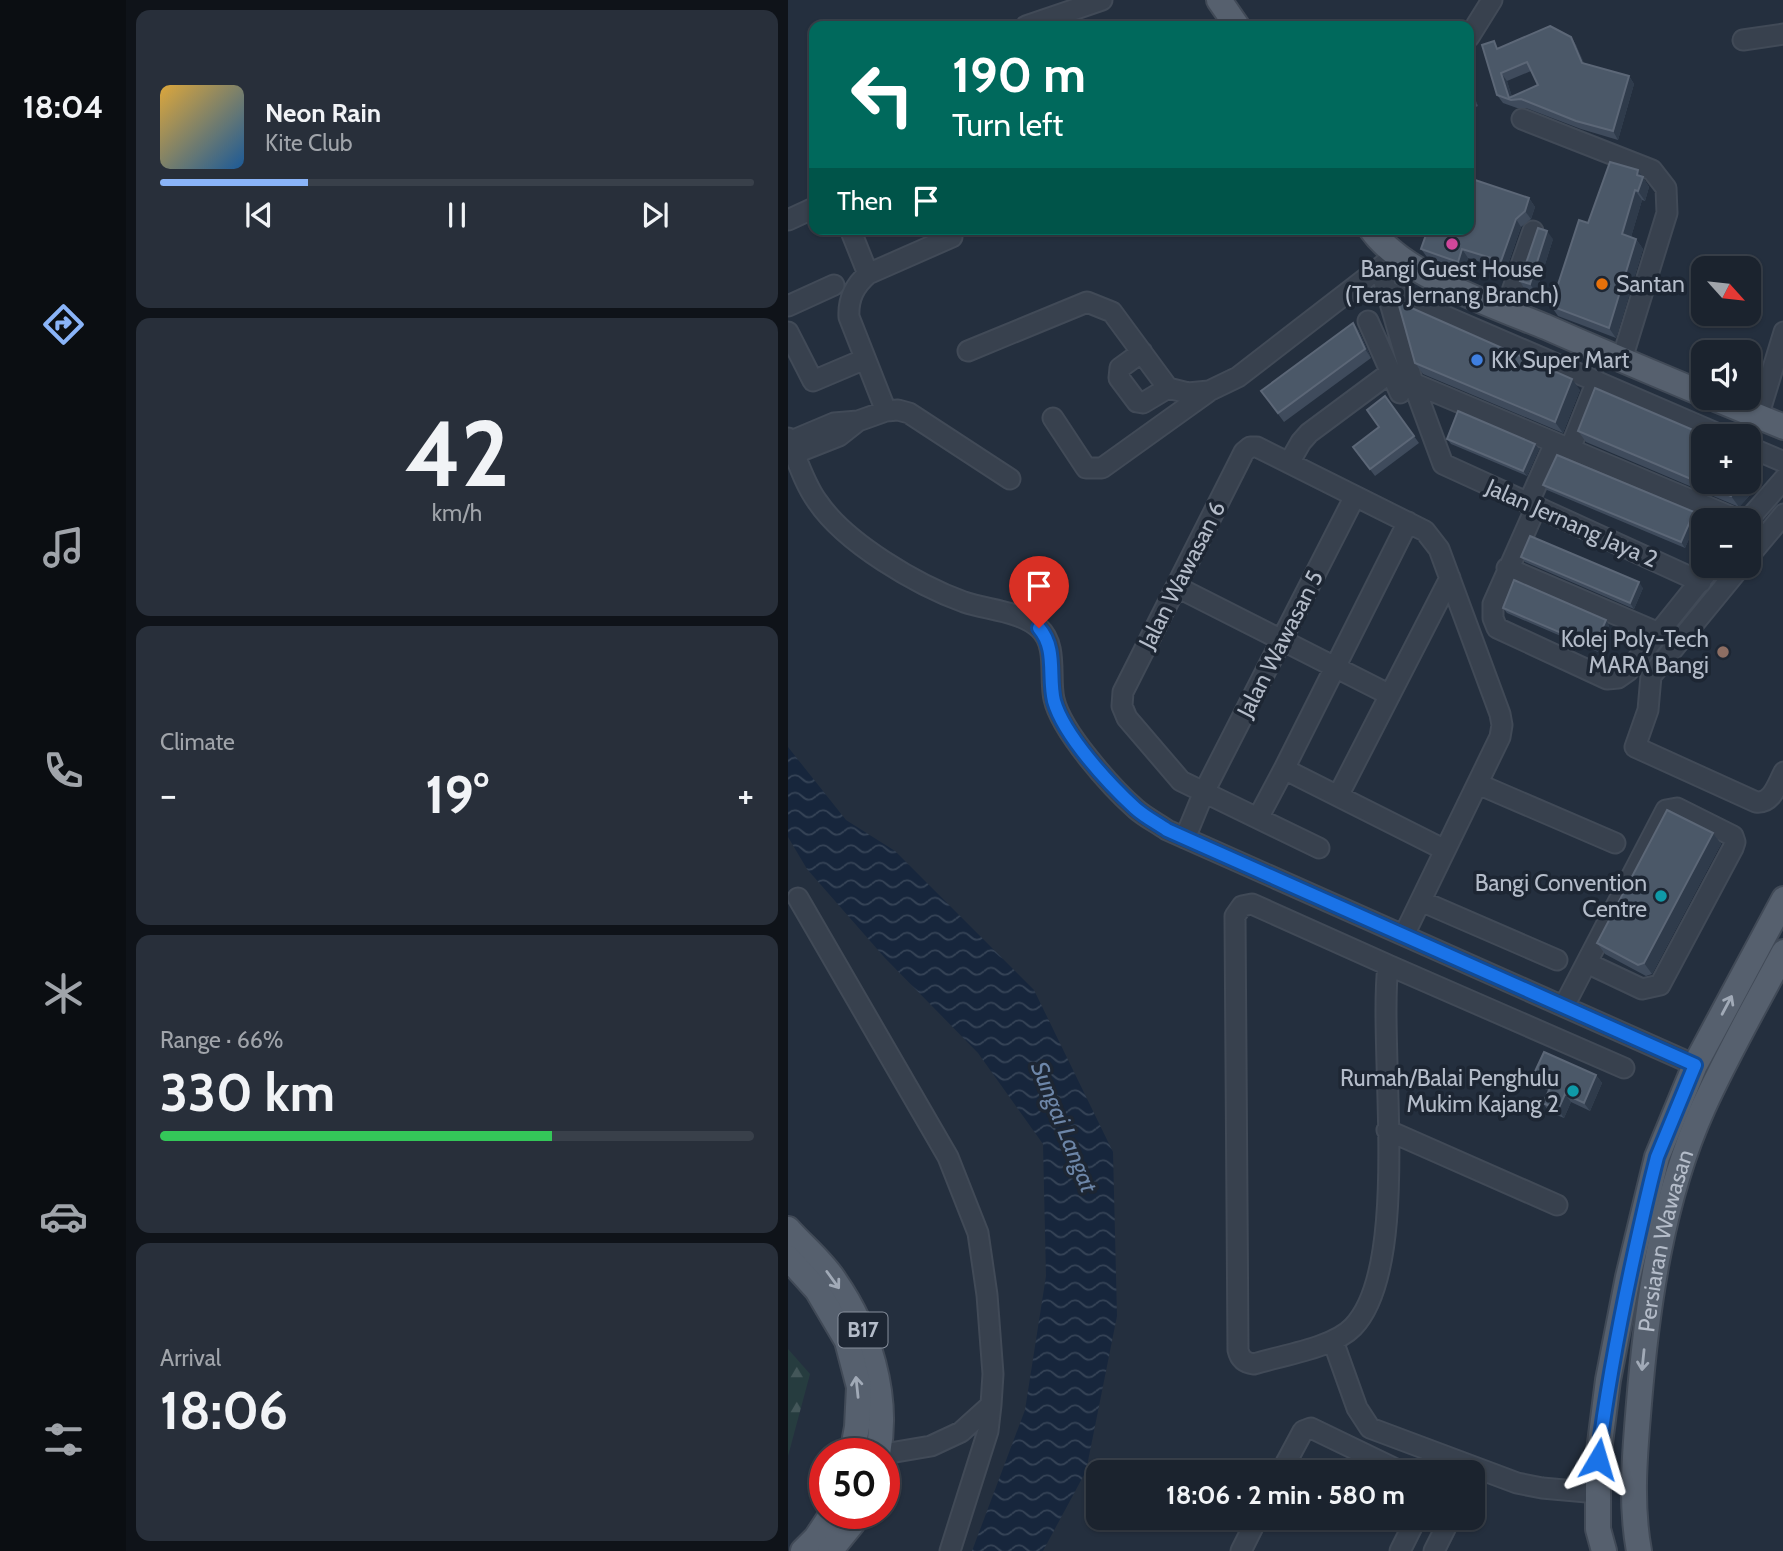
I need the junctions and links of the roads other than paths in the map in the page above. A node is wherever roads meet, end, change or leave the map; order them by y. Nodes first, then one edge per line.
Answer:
1 (1102, 0) edge
2 (1219, 0) edge
3 (1492, 0) edge
4 (1041, 21) edge
5 (1234, 21) edge
6 (1474, 29) edge
7 (1784, 34) edge
8 (1743, 40) dead end
9 (1522, 119) dead end
10 (809, 210) edge
11 (788, 220) edge
12 (1533, 231) dead end
13 (852, 235) edge
14 (1374, 235) edge
15 (952, 237) dead end
16 (1388, 262) junction
17 (868, 274) junction
18 (834, 285) dead end
19 (1387, 290) junction
20 (788, 306) edge
21 (1504, 310) junction
22 (1368, 321) dead end
23 (788, 332) edge
24 (1784, 332) edge
25 (968, 351) dead end
26 (1142, 352) junction
27 (865, 359) junction
28 (1622, 359) junction
29 (1391, 372) junction
30 (1597, 381) junction
31 (1168, 388) junction
32 (1407, 388) junction
33 (1691, 389) edge
34 (1209, 391) junction
35 (1742, 410) edge
36 (886, 411) junction
37 (1758, 417) junction
38 (1053, 418) dead end
39 (1696, 424) edge
40 (1784, 427) edge
41 (791, 444) edge
42 (1563, 446) junction
43 (1761, 452) edge
44 (1784, 462) edge
45 (1289, 463) junction
46 (1010, 479) dead end
47 (1784, 479) edge
48 (1355, 496) junction
49 (1532, 505) junction
50 (1710, 508) edge
51 (1759, 508) edge
52 (1784, 514) edge
53 (1408, 522) junction
54 (1761, 542) edge
55 (1507, 568) junction
56 (1450, 578) junction
57 (1704, 578) edge
58 (1731, 578) edge
59 (1701, 582) junction
60 (1177, 587) junction
61 (1659, 633) junction
62 (1282, 640) junction
63 (1335, 667) junction
64 (1390, 695) junction
65 (1284, 769) junction
66 (1784, 772) edge
67 (1478, 784) junction
68 (1204, 792) junction
69 (1338, 796) junction
70 (1258, 818) junction
71 (1185, 838) junction
72 (1615, 842) dead end
73 (1319, 848) dead end
74 (1445, 850) junction
75 (798, 898) dead end
76 (1784, 899) edge
77 (1421, 901) junction
78 (1363, 917) junction
79 (1404, 935) junction
80 (1349, 946) junction
81 (1784, 952) edge
82 (1557, 960) dead end
83 (1587, 963) junction
84 (1388, 965) junction
85 (1564, 1006) junction
86 (1744, 1027) junction
87 (1695, 1065) junction
88 (1623, 1068) dead end
89 (1703, 1109) junction
90 (1387, 1130) junction
91 (1557, 1205) dead end
92 (788, 1229) edge
93 (788, 1258) edge
94 (1333, 1341) junction
95 (991, 1405) junction
96 (855, 1438) edge
97 (881, 1438) edge
98 (900, 1451) edge
99 (1634, 1458) junction
100 (1288, 1460) edge
101 (1377, 1460) edge
102 (1448, 1460) edge
103 (1485, 1474) edge
104 (1598, 1493) junction
105 (822, 1529) edge
106 (848, 1529) edge
107 (1252, 1530) edge
108 (1410, 1530) edge
109 (1444, 1530) edge
110 (1637, 1539) edge
111 (803, 1551) edge
112 (830, 1551) edge
113 (950, 1551) edge
114 (1241, 1551) edge
115 (1400, 1551) edge
116 (1434, 1551) edge
117 (1604, 1551) edge

1 - 4 street
2 - 5 main road
3 - 6 street
7 - 8 street
9 - 28 street
10 - 11 street
12 - 21 street
13 - 17 street
14 - 16 main road
15 - 17 street
16 - 19 street
16 - 21 main road
16 - 34 street
17 - 27 street
18 - 20 street
19 - 30 street
19 - 32 street
21 - 28 main road
22 - 29 street
23 - 27 street
24 - 37 street
25 - 26 street
26 - 31 street
26 - 31 street
27 - 36 street
28 - 33 main road
29 - 32 street
29 - 45 street
30 - 39 street
30 - 42 street
31 - 34 street
32 - 42 street
32 - 49 street, Jalan Jernang Jaya 2
34 - 38 street
35 - 37 main road
36 - 41 street
36 - 46 street
37 - 40 main road
41 - 71 street
42 - 49 street
42 - 50 street
43 - 44 street
45 - 48 street
45 - 60 street, Jalan Wawasan 6
47 - 51 street
48 - 53 street
48 - 62 street, Jalan Wawasan 5
49 - 55 street
49 - 59 street, Jalan Jernang Jaya 2
52 - 54 street
53 - 56 street
53 - 63 street
55 - 61 street
55 - 61 street
56 - 64 street
56 - 67 street
57 - 59 street
58 - 66 street
59 - 61 street
60 - 62 street
60 - 68 street, Jalan Wawasan 6
62 - 63 street
62 - 68 street, Jalan Wawasan 5
63 - 64 street
63 - 65 street
64 - 69 street
65 - 69 street
65 - 70 street
67 - 72 street
67 - 74 street
68 - 70 street
68 - 71 street, Jalan Wawasan 5
69 - 74 street
70 - 73 street
71 - 78 street
74 - 77 street
75 - 95 street
87 -> 76 main road, Persiaran Wawasan
77 - 79 street
77 - 82 street
78 - 79 street
78 - 80 street
79 - 85 street
80 - 84 street
80 - 94 street
81 - 86 main road, Persiaran Wawasan
83 - 83 street
83 - 85 street
84 - 88 street
84 - 90 street
85 - 87 street
86 - 87 main road
86 - 89 main road, Persiaran Wawasan
87 - 89 main road
87 - 104 main road, Persiaran Wawasan
89 -> 99 main road, Persiaran Wawasan
90 - 91 street
90 - 94 street
92 -> 97 main road, B17
96 -> 93 main road, B17
94 - 102 street
95 - 98 street
95 - 113 street
99 - 104 main road
99 - 110 main road, Persiaran Wawasan
100 - 101 street
103 - 104 street
104 - 110 main road
104 - 117 main road, Persiaran Wawasan
105 - 111 main road
106 - 112 main road
107 - 114 street
108 - 115 street
109 - 116 street

